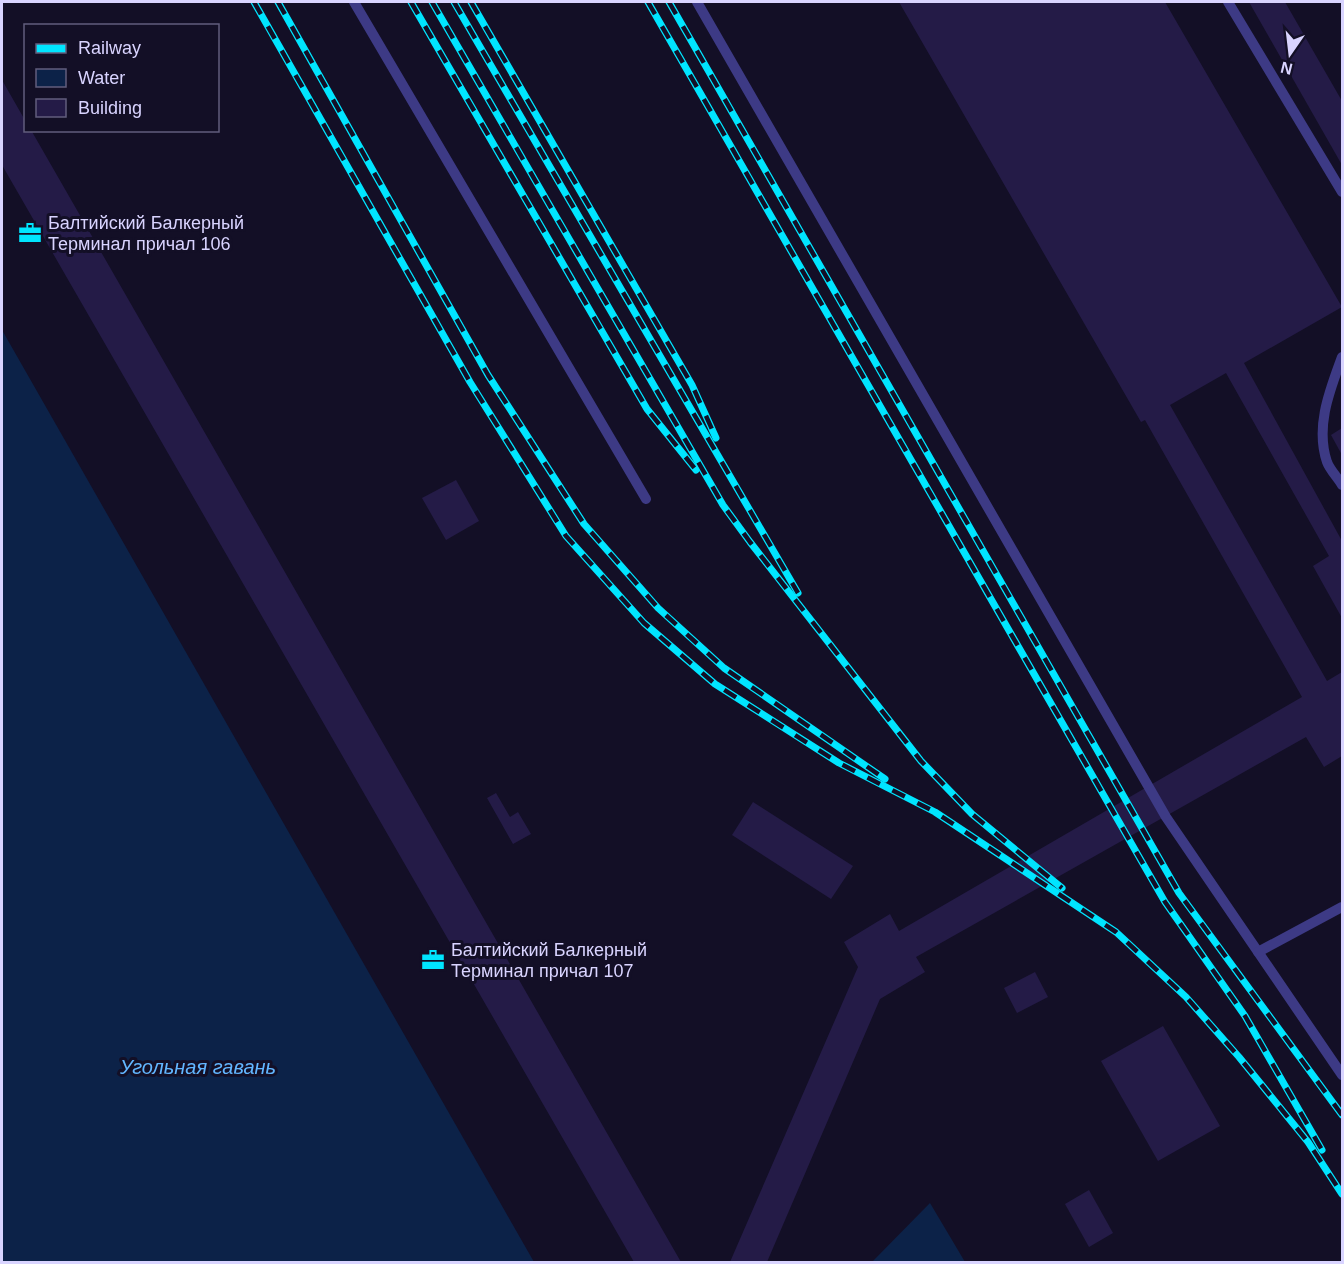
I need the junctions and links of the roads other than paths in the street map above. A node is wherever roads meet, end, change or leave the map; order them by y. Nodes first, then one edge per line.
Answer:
1 (354, 2) edge
2 (697, 2) edge
3 (1228, 2) edge
4 (1342, 192) edge
5 (1342, 357) edge
6 (1342, 485) edge
7 (646, 499) dead end
8 (1342, 907) edge
9 (1258, 952) junction
10 (1342, 1075) edge

1 - 7 lane
2 - 9 lane
3 - 4 lane
5 - 6 lane
8 - 9 lane
9 - 10 lane

